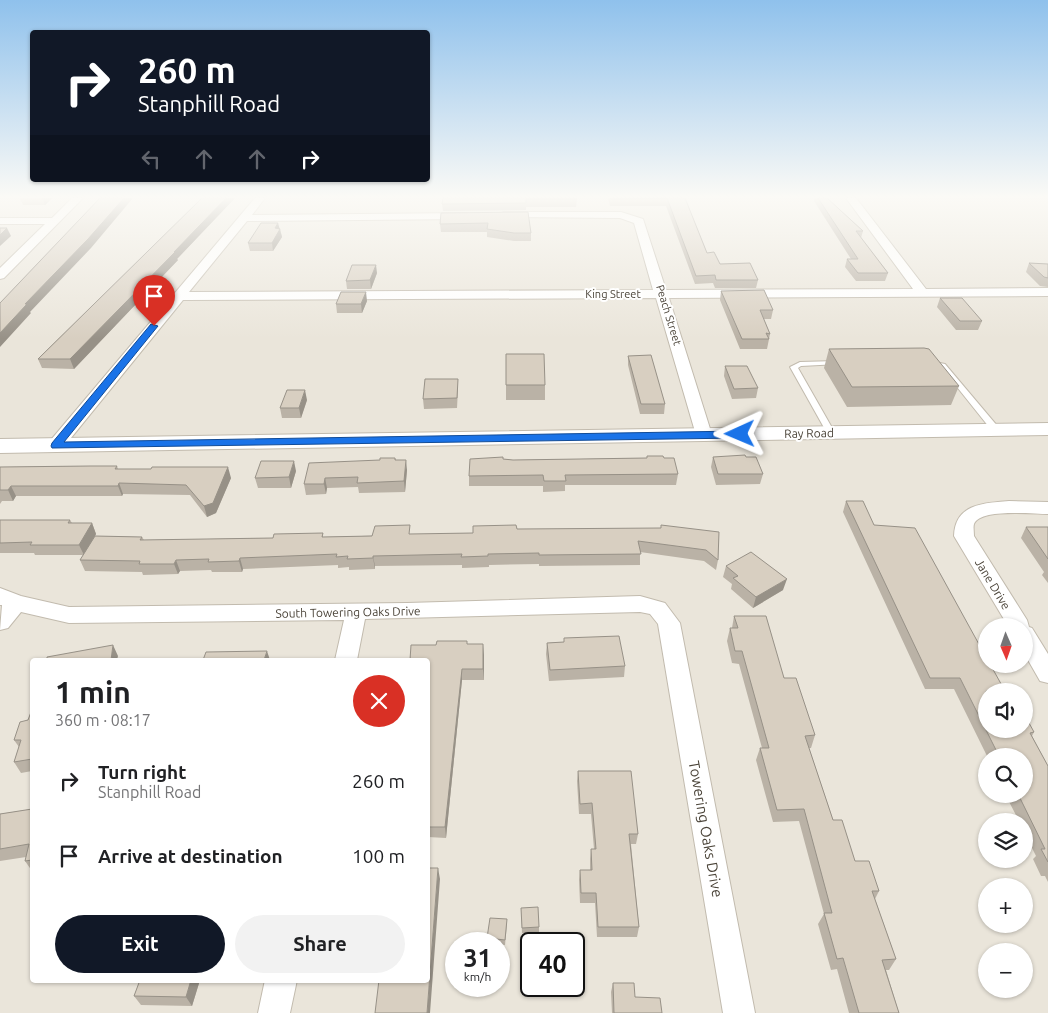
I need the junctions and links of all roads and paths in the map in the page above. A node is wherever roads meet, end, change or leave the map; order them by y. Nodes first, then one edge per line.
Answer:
1 (30, 245) edge
2 (220, 245) edge
3 (647, 245) edge
4 (887, 245) edge
5 (0, 275) edge
6 (1048, 292) edge
7 (923, 293) junction
8 (662, 294) junction
9 (178, 296) junction
10 (924, 361) edge
11 (844, 363) edge
12 (996, 430) junction
13 (1048, 430) edge
14 (831, 433) junction
15 (704, 435) junction
16 (0, 446) edge
17 (56, 446) junction
18 (1048, 508) edge
19 (8, 600) edge
20 (356, 612) junction
21 (1014, 618) edge
22 (0, 622) edge
23 (673, 644) joint
24 (1033, 649) edge
25 (346, 658) edge
26 (1048, 674) edge
27 (280, 983) edge
28 (274, 1013) edge
29 (739, 1013) edge

1 - 5 street
2 - 9 street
3 - 8 street, Peach Street
4 - 7 street
6 - 7 street, King Street
7 - 8 street, King Street
8 - 9 street, King Street
8 - 15 street, Peach Street
9 - 17 street
10 - 12 lane
11 - 14 lane
12 - 13 street, Ray Road
12 - 14 street, Ray Road
14 - 15 street, Ray Road
15 - 17 street, Ray Road
16 - 17 street, Ray Road
18 - 21 street, Jane Drive
19 - 20 street, South Towering Oaks Drive
19 - 22 street
20 - 23 street, South Towering Oaks Drive
20 - 25 street
23 - 29 street, Towering Oaks Drive
24 - 26 street
27 - 28 street

